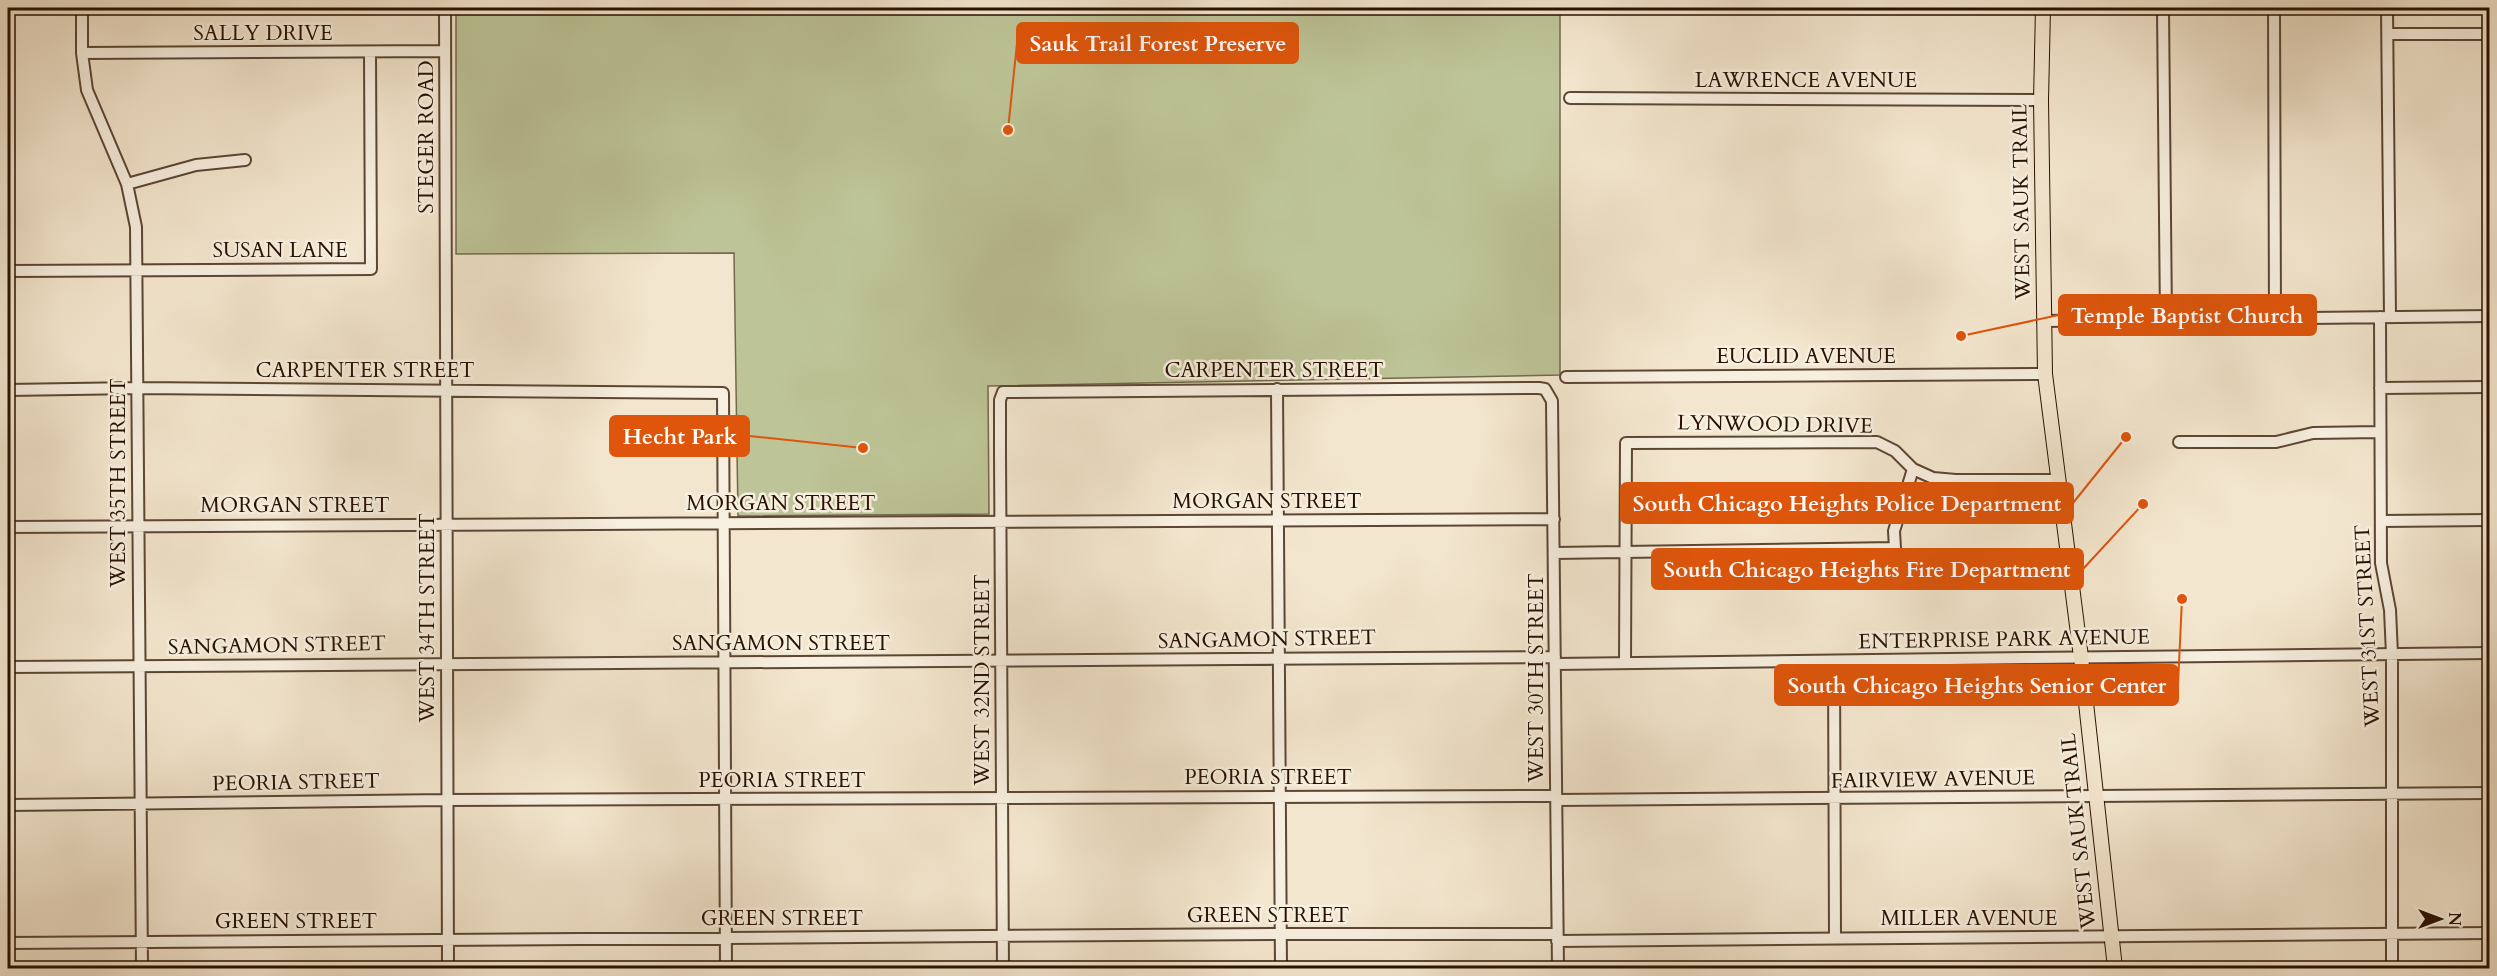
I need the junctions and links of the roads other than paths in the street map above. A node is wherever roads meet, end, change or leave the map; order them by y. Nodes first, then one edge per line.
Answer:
1 (82, 8) edge
2 (445, 8) edge
3 (2043, 8) edge
4 (2163, 8) edge
5 (2274, 8) edge
6 (2387, 8) edge
7 (2388, 34) junction
8 (2490, 34) edge
9 (445, 51) junction
10 (370, 52) junction
11 (82, 53) junction
12 (1570, 98) dead end
13 (2041, 100) junction
14 (245, 160) dead end
15 (127, 184) junction
16 (446, 267) joint
17 (136, 270) junction
18 (8, 271) edge
19 (2490, 316) edge
20 (2385, 317) junction
21 (2275, 318) junction
22 (2166, 320) junction
23 (2043, 321) junction
24 (2045, 374) junction
25 (1566, 377) dead end
26 (2490, 387) edge
27 (137, 388) junction
28 (2380, 388) junction
29 (445, 389) junction
30 (1277, 389) junction
31 (1545, 389) joint
32 (8, 390) edge
33 (1003, 392) joint
34 (2379, 432) junction
35 (2179, 442) dead end
36 (1913, 469) junction
37 (2057, 480) junction
38 (1554, 519) junction
39 (2490, 520) edge
40 (1278, 521) junction
41 (2381, 521) junction
42 (723, 522) junction
43 (1000, 522) junction
44 (446, 524) junction
45 (138, 525) junction
46 (8, 527) edge
47 (1626, 552) junction
48 (1554, 553) junction
49 (2490, 653) edge
50 (2392, 654) junction
51 (2081, 657) junction
52 (1279, 658) junction
53 (1555, 660) junction
54 (1834, 661) junction
55 (446, 662) junction
56 (724, 662) junction
57 (1001, 662) junction
58 (1625, 663) junction
59 (140, 666) junction
60 (8, 667) edge
61 (2490, 793) edge
62 (2392, 794) junction
63 (1280, 796) junction
64 (2095, 797) junction
65 (1556, 798) junction
66 (725, 799) junction
67 (1002, 799) junction
68 (447, 800) junction
69 (1834, 800) junction
70 (141, 804) junction
71 (8, 805) edge
72 (2490, 933) edge
73 (1281, 934) junction
74 (2392, 936) junction
75 (1003, 937) junction
76 (2111, 937) junction
77 (726, 938) junction
78 (1557, 938) junction
79 (1835, 938) junction
80 (448, 939) junction
81 (142, 942) junction
82 (8, 943) edge
83 (142, 969) edge
84 (448, 969) edge
85 (726, 969) edge
86 (1003, 969) edge
87 (1281, 969) edge
88 (1557, 969) edge
89 (2115, 969) edge
90 (2392, 969) edge

1 - 11 street, WEST 35TH STREET
2 - 9 street, STEGER ROAD
3 - 13 main road, WEST SAUK TRAIL
4 - 22 street
5 - 21 street
6 - 7 street, WEST 31ST STREET
7 - 8 street
7 - 20 street, WEST 31ST STREET
9 - 10 street, SALLY DRIVE
9 - 16 street, STEGER ROAD
10 - 11 street, SALLY DRIVE
10 - 17 street, SUSAN LANE
11 - 15 street, WEST 35TH STREET
12 - 13 street, LAWRENCE AVENUE
13 - 23 main road, WEST SAUK TRAIL
14 - 15 street
15 - 17 street, WEST 35TH STREET
16 - 29 street, WEST 34TH STREET
17 - 18 street, SUSAN LANE
17 - 27 street, WEST 35TH STREET
19 - 20 street
20 - 21 street
20 - 28 street, WEST 31ST STREET
21 - 22 street
22 - 23 street
23 - 24 main road, WEST SAUK TRAIL
24 - 25 street, EUCLID AVENUE
24 - 37 main road, WEST SAUK TRAIL
26 - 28 street
27 - 29 street, CARPENTER STREET
27 - 32 street, CARPENTER STREET
27 - 45 street, WEST 35TH STREET
28 - 34 street, WEST 31ST STREET
29 - 42 street, CARPENTER STREET
29 - 44 street, WEST 34TH STREET
30 - 31 street, CARPENTER STREET
30 - 33 street, CARPENTER STREET
30 - 40 street
31 - 38 street, WEST 30TH STREET
33 - 43 street, WEST 32ND STREET
34 - 35 street
34 - 41 street, WEST 31ST STREET
36 - 37 street, LYNWOOD DRIVE
36 - 47 street
36 - 47 street, LYNWOOD DRIVE
37 - 51 main road, WEST SAUK TRAIL
38 - 40 street, MORGAN STREET
38 - 48 street, WEST 30TH STREET
39 - 41 street
40 - 43 street, MORGAN STREET
40 - 52 street
41 - 50 street, WEST 31ST STREET
42 - 43 street, MORGAN STREET
42 - 44 street, MORGAN STREET
42 - 56 street
43 - 57 street, WEST 32ND STREET
44 - 45 street, MORGAN STREET
44 - 55 street, WEST 34TH STREET
45 - 46 street, MORGAN STREET
45 - 59 street, WEST 35TH STREET
47 - 48 street
47 - 58 street
48 - 53 street, WEST 30TH STREET
49 - 50 street, ENTERPRISE PARK AVENUE
50 - 51 street, ENTERPRISE PARK AVENUE
50 - 62 street, WEST 31ST STREET
51 - 54 street, ENTERPRISE PARK AVENUE
51 - 64 main road, WEST SAUK TRAIL
52 - 53 street, SANGAMON STREET
52 - 57 street, SANGAMON STREET
52 - 63 street
53 - 58 street, ENTERPRISE PARK AVENUE
53 - 65 street, WEST 30TH STREET
54 - 58 street, ENTERPRISE PARK AVENUE
54 - 69 street
55 - 56 street, SANGAMON STREET
55 - 59 street, SANGAMON STREET
55 - 68 street, WEST 34TH STREET
56 - 57 street, SANGAMON STREET
56 - 66 street
57 - 67 street, WEST 32ND STREET
59 - 60 street, SANGAMON STREET
59 - 70 street, WEST 35TH STREET
61 - 62 street, FAIRVIEW AVENUE
62 - 64 street, FAIRVIEW AVENUE
62 - 74 street, WEST 31ST STREET
63 - 65 street, PEORIA STREET
63 - 67 street, PEORIA STREET
63 - 73 street
64 - 69 street, FAIRVIEW AVENUE
64 - 76 main road, WEST SAUK TRAIL
65 - 69 street, FAIRVIEW AVENUE
65 - 78 street, WEST 30TH STREET
66 - 67 street, PEORIA STREET
66 - 68 street, PEORIA STREET
66 - 77 street
67 - 75 street, WEST 32ND STREET
68 - 70 street, PEORIA STREET
68 - 80 street, WEST 34TH STREET
69 - 79 street
70 - 71 street, PEORIA STREET
70 - 81 street, WEST 35TH STREET
72 - 74 street, MILLER AVENUE
73 - 75 street, GREEN STREET
73 - 78 street, GREEN STREET
73 - 87 street
74 - 76 street, MILLER AVENUE
74 - 90 street, WEST 31ST STREET
75 - 77 street, GREEN STREET
75 - 86 street, WEST 32ND STREET
76 - 79 street, MILLER AVENUE
76 - 89 main road, WEST SAUK TRAIL
77 - 80 street, GREEN STREET
77 - 85 street
78 - 79 street, MILLER AVENUE
78 - 88 street, WEST 30TH STREET
80 - 81 street, GREEN STREET
80 - 84 street, WEST 34TH STREET
81 - 82 street, GREEN STREET
81 - 83 street, WEST 35TH STREET

